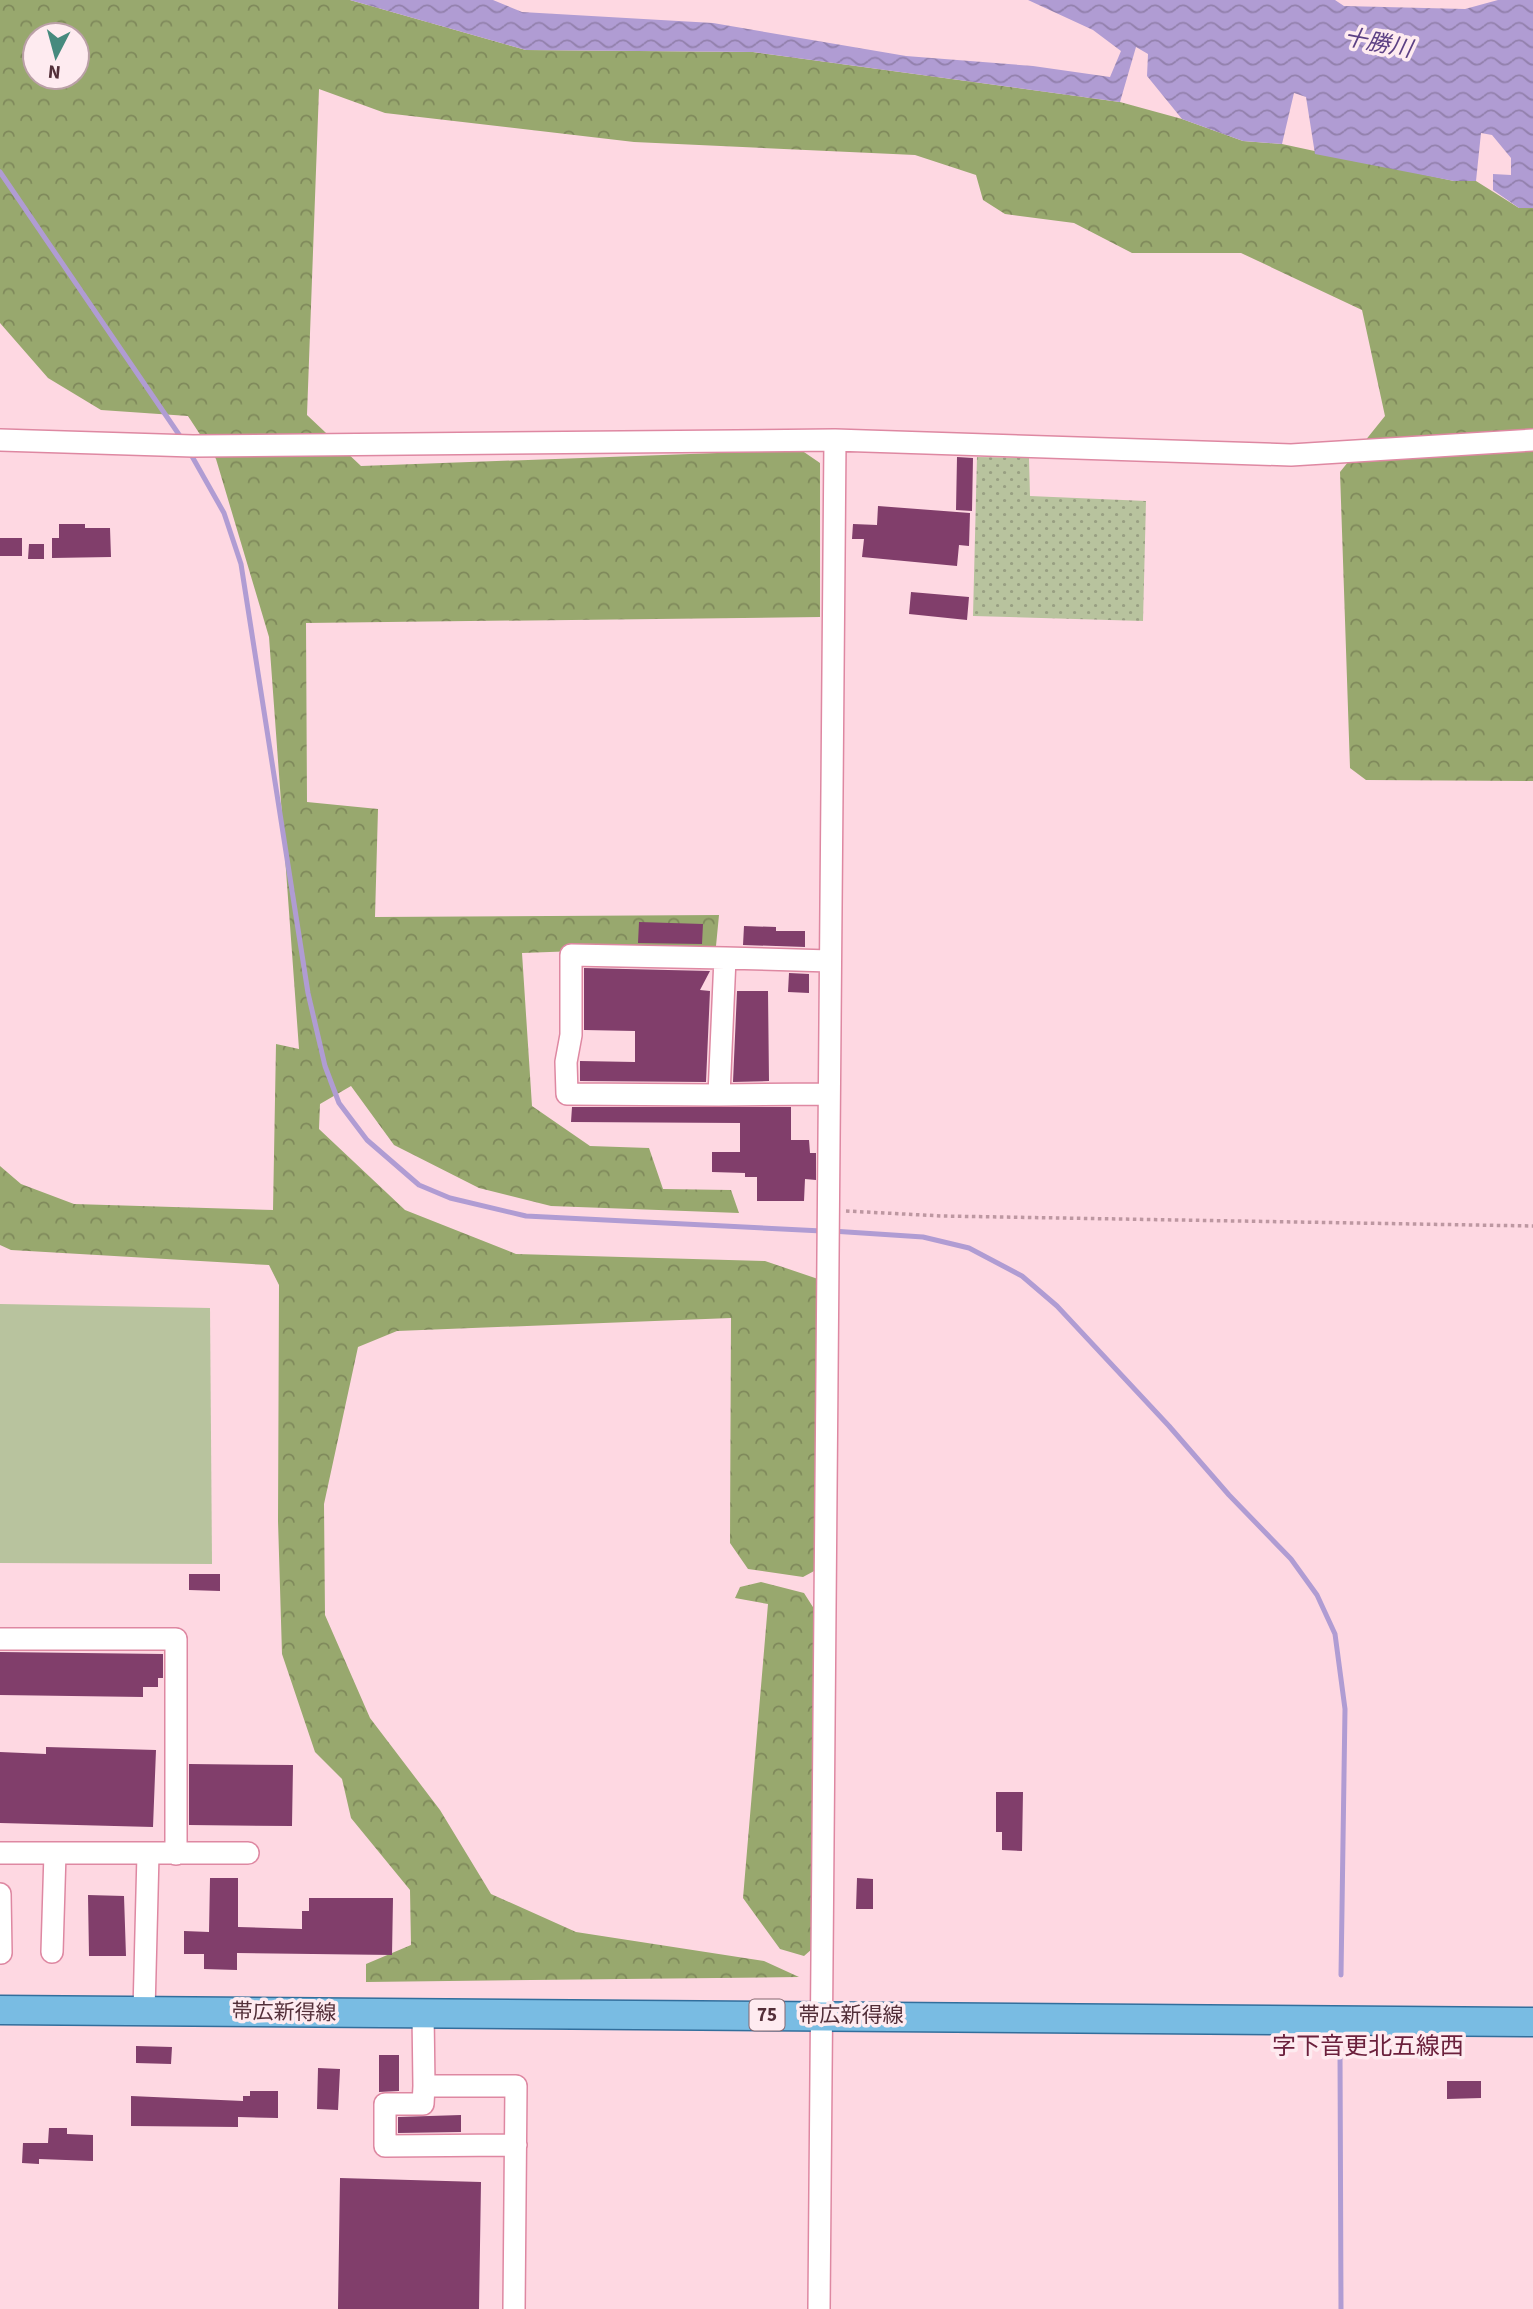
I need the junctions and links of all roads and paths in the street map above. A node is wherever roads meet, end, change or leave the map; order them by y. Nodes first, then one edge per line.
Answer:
1 (0, 440) edge
2 (835, 440) junction
3 (1533, 440) edge
4 (725, 958) junction
5 (830, 961) junction
6 (829, 1094) junction
7 (719, 1095) junction
8 (828, 1212) junction
9 (1533, 1226) edge
10 (0, 1639) edge
11 (0, 1853) edge
12 (55, 1853) junction
13 (248, 1853) dead end
14 (148, 1854) junction
15 (176, 1854) junction
16 (0, 1894) edge
17 (52, 1952) dead end
18 (1, 1953) edge
19 (0, 2010) edge
20 (144, 2011) junction
21 (423, 2013) junction
22 (821, 2015) junction
23 (1533, 2022) edge
24 (424, 2085) junction
25 (516, 2146) junction
26 (514, 2309) edge
27 (820, 2309) edge

1 - 2 street
2 - 3 street
2 - 5 street
4 - 5 street
4 - 7 street
4 - 7 street
5 - 6 street
6 - 7 street
6 - 8 street
8 - 9 path
8 - 22 street
10 - 15 street
11 - 12 street
12 - 14 street
12 - 17 street
13 - 15 street
14 - 15 street
14 - 20 street
16 - 18 street
19 - 20 main road, 帯広新得線 / 75
20 - 21 main road, 帯広新得線 / 75
21 - 22 main road, 帯広新得線 / 75
21 - 24 street
22 - 23 main road, 帯広新得線 / 75
22 - 27 street
24 - 25 street
24 - 25 street
25 - 26 street

